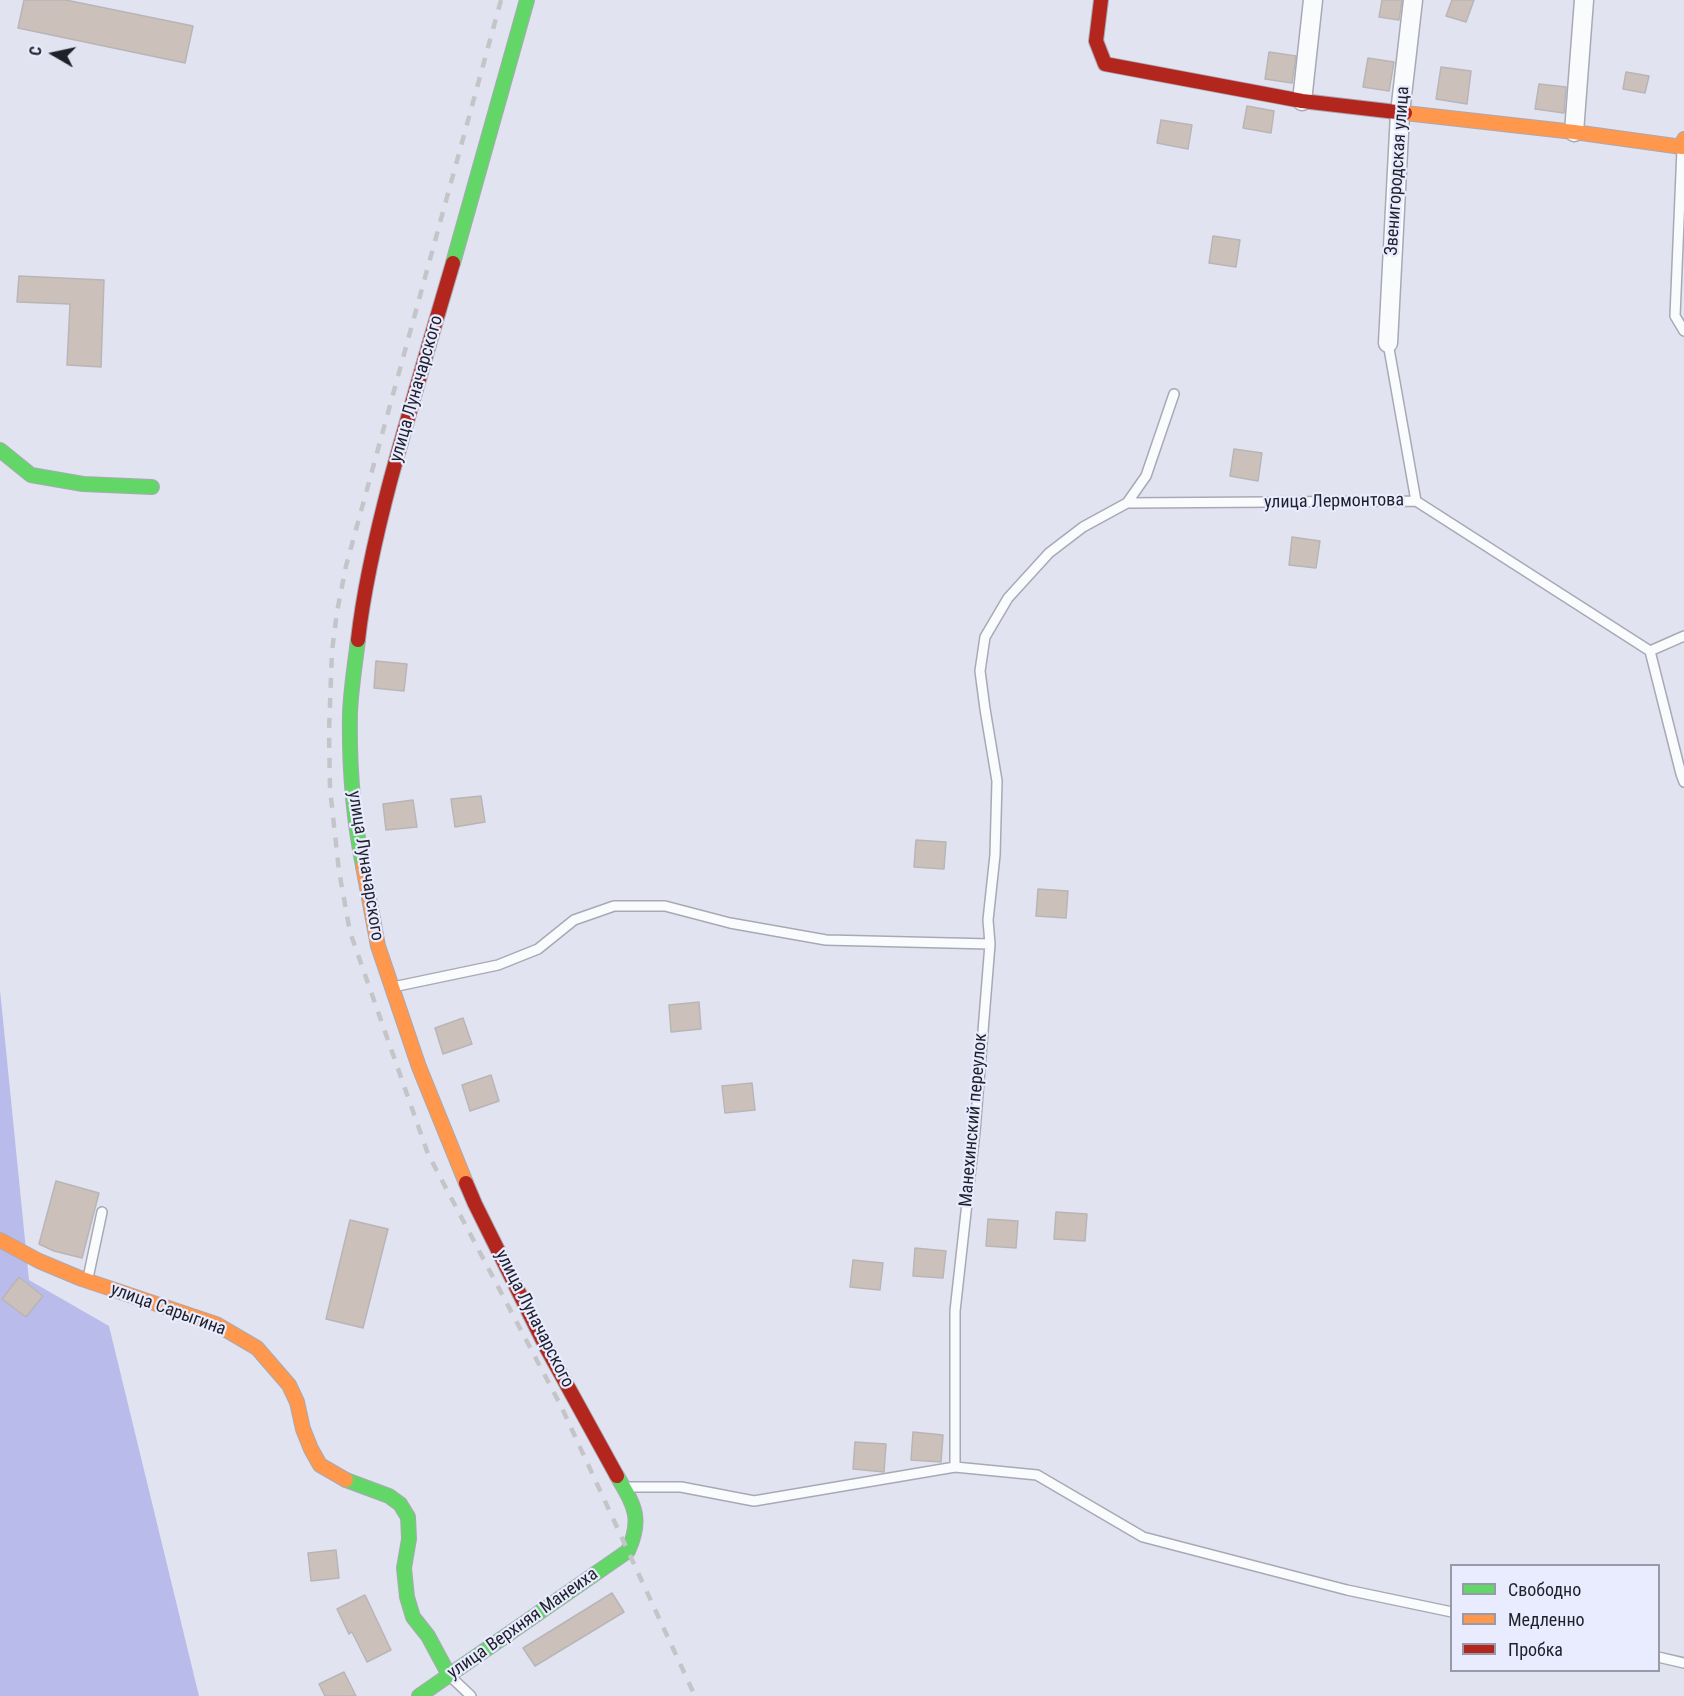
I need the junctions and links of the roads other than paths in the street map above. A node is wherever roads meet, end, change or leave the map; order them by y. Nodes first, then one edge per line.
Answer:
1 (527, 0) edge
2 (1101, 0) edge
3 (1312, 0) edge
4 (1413, 0) edge
5 (1584, 0) edge
6 (1302, 101) junction
7 (1400, 113) junction
8 (1574, 132) junction
9 (1683, 143) edge
10 (1684, 331) edge
11 (1388, 343) joint
12 (1174, 394) dead end
13 (0, 450) edge
14 (153, 487) dead end
15 (1416, 501) junction
16 (1127, 503) junction
17 (1684, 636) edge
18 (1650, 651) junction
19 (1684, 782) edge
20 (990, 944) junction
21 (391, 987) junction
22 (102, 1212) dead end
23 (0, 1240) edge
24 (88, 1281) junction
25 (955, 1467) junction
26 (623, 1487) junction
27 (628, 1551) joint
28 (1450, 1612) edge
29 (1660, 1657) edge
30 (1684, 1663) edge
31 (449, 1675) junction
32 (419, 1696) edge
33 (471, 1696) edge

1 - 21 main road, улица Луначарского
2 - 6 main road
3 - 6 street
4 - 7 street, Звенигородская улица
5 - 8 street
6 - 7 main road
7 - 8 main road
7 - 11 street, Звенигородская улица
8 - 9 main road
9 - 10 lane
11 - 15 lane, улица Лермонтова
12 - 16 lane
13 - 14 main road
15 - 16 lane, улица Лермонтова
15 - 18 lane
16 - 20 lane, Манехинский переулок
17 - 18 lane
18 - 19 lane
20 - 21 lane
20 - 25 lane, Манехинский переулок
21 - 26 main road, улица Луначарского
22 - 24 lane
23 - 24 main road, улица Сарыгина
24 - 31 main road, улица Сарыгина
25 - 26 lane
25 - 28 lane
26 - 27 main road, улица Луначарского
27 - 31 main road, улица Верхняя Манеиха
29 - 30 lane
31 - 32 main road, улица Верхняя Манеиха
31 - 33 lane

